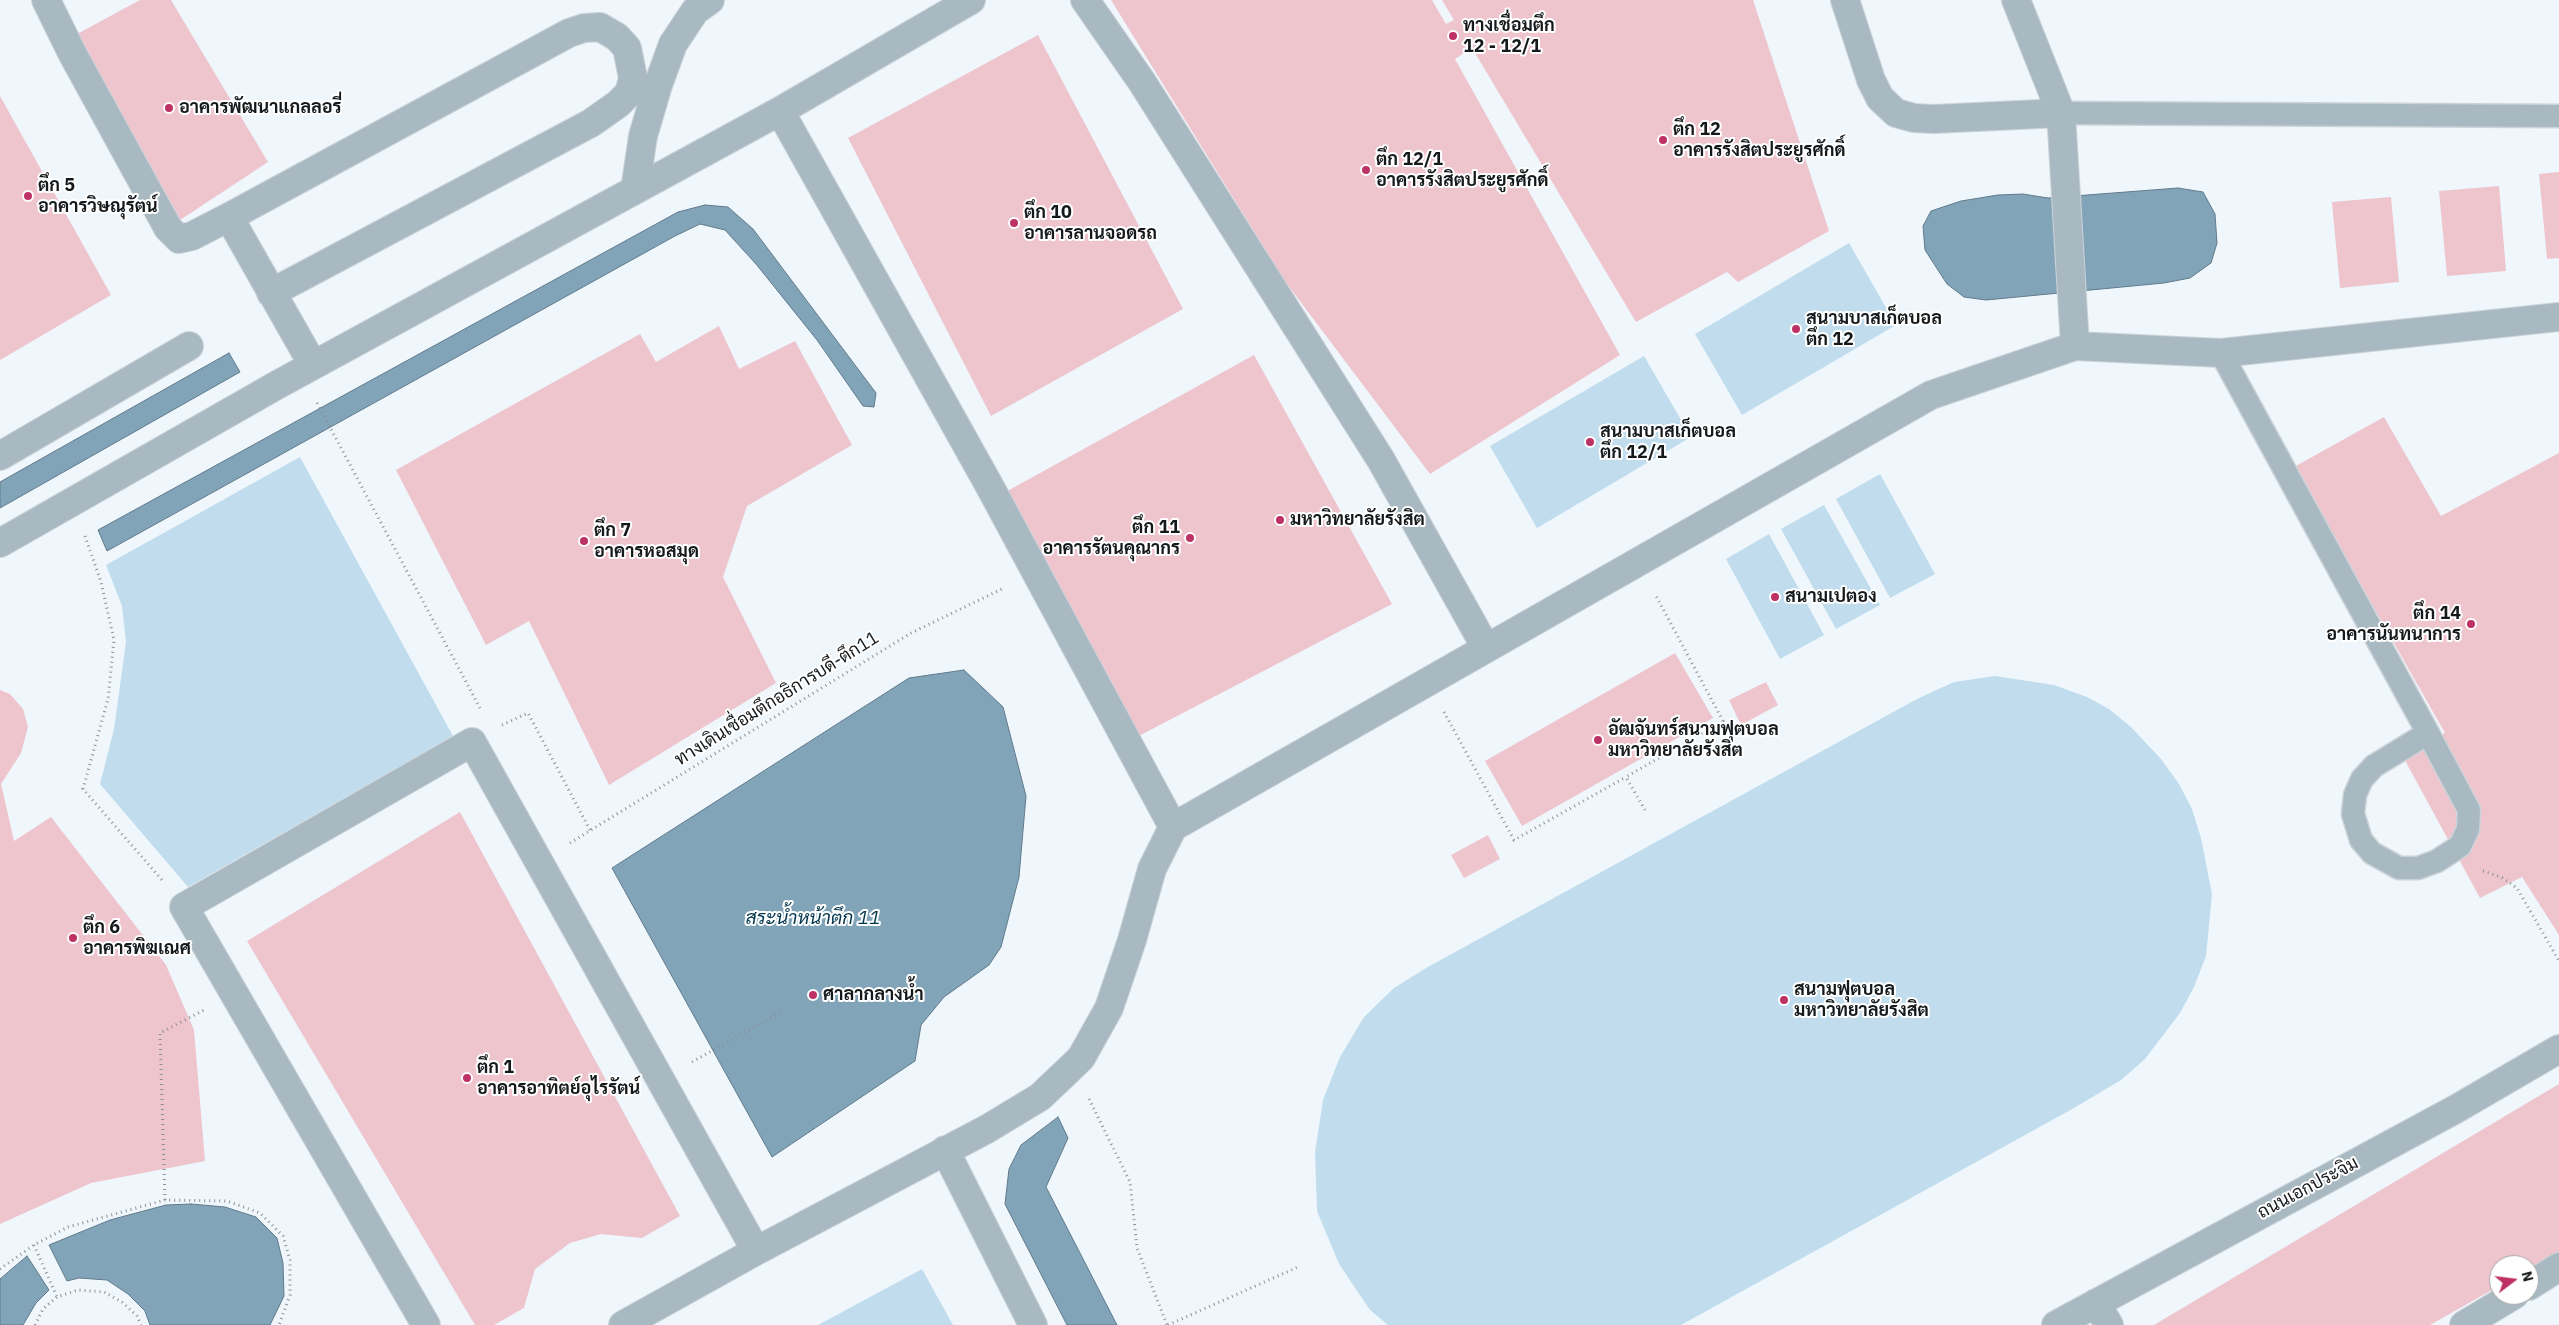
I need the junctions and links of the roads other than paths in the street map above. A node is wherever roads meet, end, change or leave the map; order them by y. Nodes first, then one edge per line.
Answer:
1 (46, 0) edge
2 (710, 0) edge
3 (971, 0) edge
4 (1085, 0) edge
5 (1845, 0) edge
6 (2016, 0) edge
7 (780, 111) junction
8 (2062, 113) junction
9 (2559, 116) edge
10 (635, 190) junction
11 (229, 217) junction
12 (270, 293) junction
13 (2559, 317) edge
14 (189, 346) dead end
15 (2075, 346) junction
16 (2221, 353) junction
17 (313, 366) junction
18 (0, 456) edge
19 (0, 543) edge
20 (1486, 648) junction
21 (2428, 733) junction
22 (1173, 827) junction
23 (2559, 1049) edge
24 (945, 1150) junction
25 (756, 1251) junction
26 (2559, 1267) edge
27 (2539, 1280) edge
28 (2497, 1305) edge
29 (2102, 1314) edge
30 (426, 1325) edge
31 (623, 1325) edge
32 (1033, 1325) edge
33 (2056, 1325) edge
34 (2464, 1325) edge

1 - 11 street
2 - 10 street
3 - 7 street
4 - 20 street
5 - 8 street
6 - 8 street
7 - 10 street
7 - 22 street
8 - 9 lane
8 - 15 street
10 - 17 street
11 - 12 street
11 - 12 street
12 - 17 street
13 - 16 street
14 - 18 street
15 - 16 street
15 - 20 street
16 - 21 lane
17 - 19 street
20 - 22 street
21 - 21 lane
22 - 24 street
23 - 29 street, ถนนเอกประจิม
24 - 25 street
24 - 32 street
25 - 30 street
25 - 31 street
26 - 27 street
28 - 34 street
29 - 33 street, ถนนเอกประจิม

